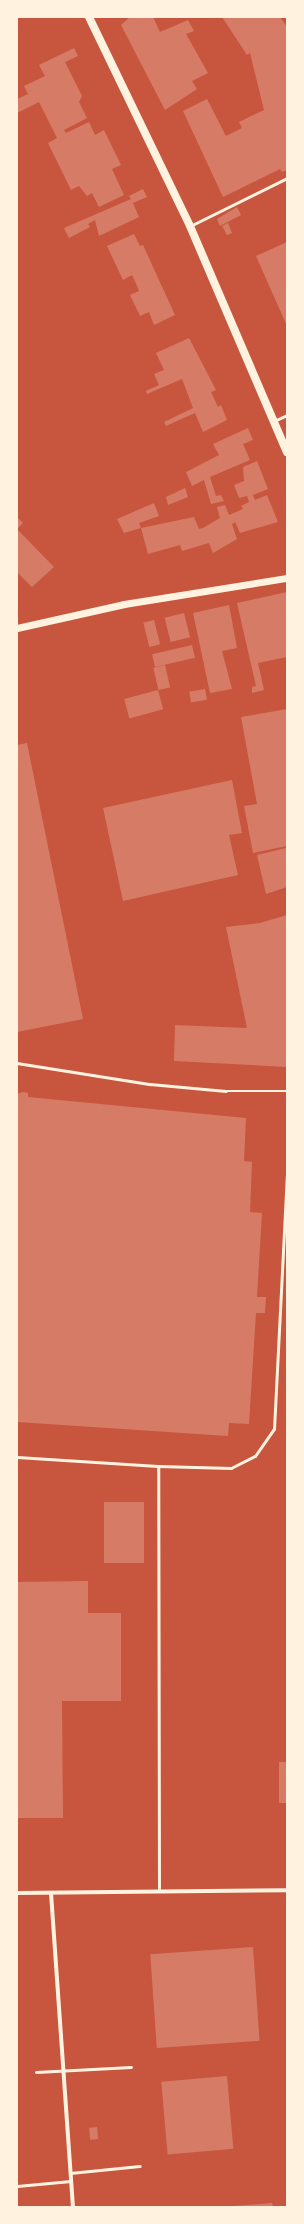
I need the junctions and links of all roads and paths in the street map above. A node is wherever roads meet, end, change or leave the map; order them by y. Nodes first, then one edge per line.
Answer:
1 (88, 17) edge
2 (287, 178) edge
3 (190, 226) junction
4 (287, 415) edge
5 (274, 420) junction
6 (287, 452) edge
7 (287, 578) edge
8 (17, 628) edge
9 (17, 1063) edge
10 (287, 1091) edge
11 (287, 1175) edge
12 (17, 1457) edge
13 (158, 1466) junction
14 (287, 1890) edge
15 (159, 1891) junction
16 (17, 1893) edge
17 (51, 1893) junction
18 (131, 2067) dead end
19 (63, 2070) junction
20 (36, 2072) dead end
21 (140, 2166) dead end
22 (70, 2173) junction
23 (71, 2181) junction
24 (17, 2186) edge
25 (73, 2207) edge

1 - 3 main road
2 - 3 lane
3 - 5 main road
4 - 5 lane
5 - 6 main road
7 - 8 street
9 - 10 path
11 - 13 lane
12 - 13 lane
13 - 15 lane
14 - 15 street
15 - 17 street
16 - 17 street
17 - 19 street
18 - 19 lane
19 - 20 lane
19 - 22 street
21 - 22 lane
22 - 23 street
23 - 24 lane
23 - 25 street

